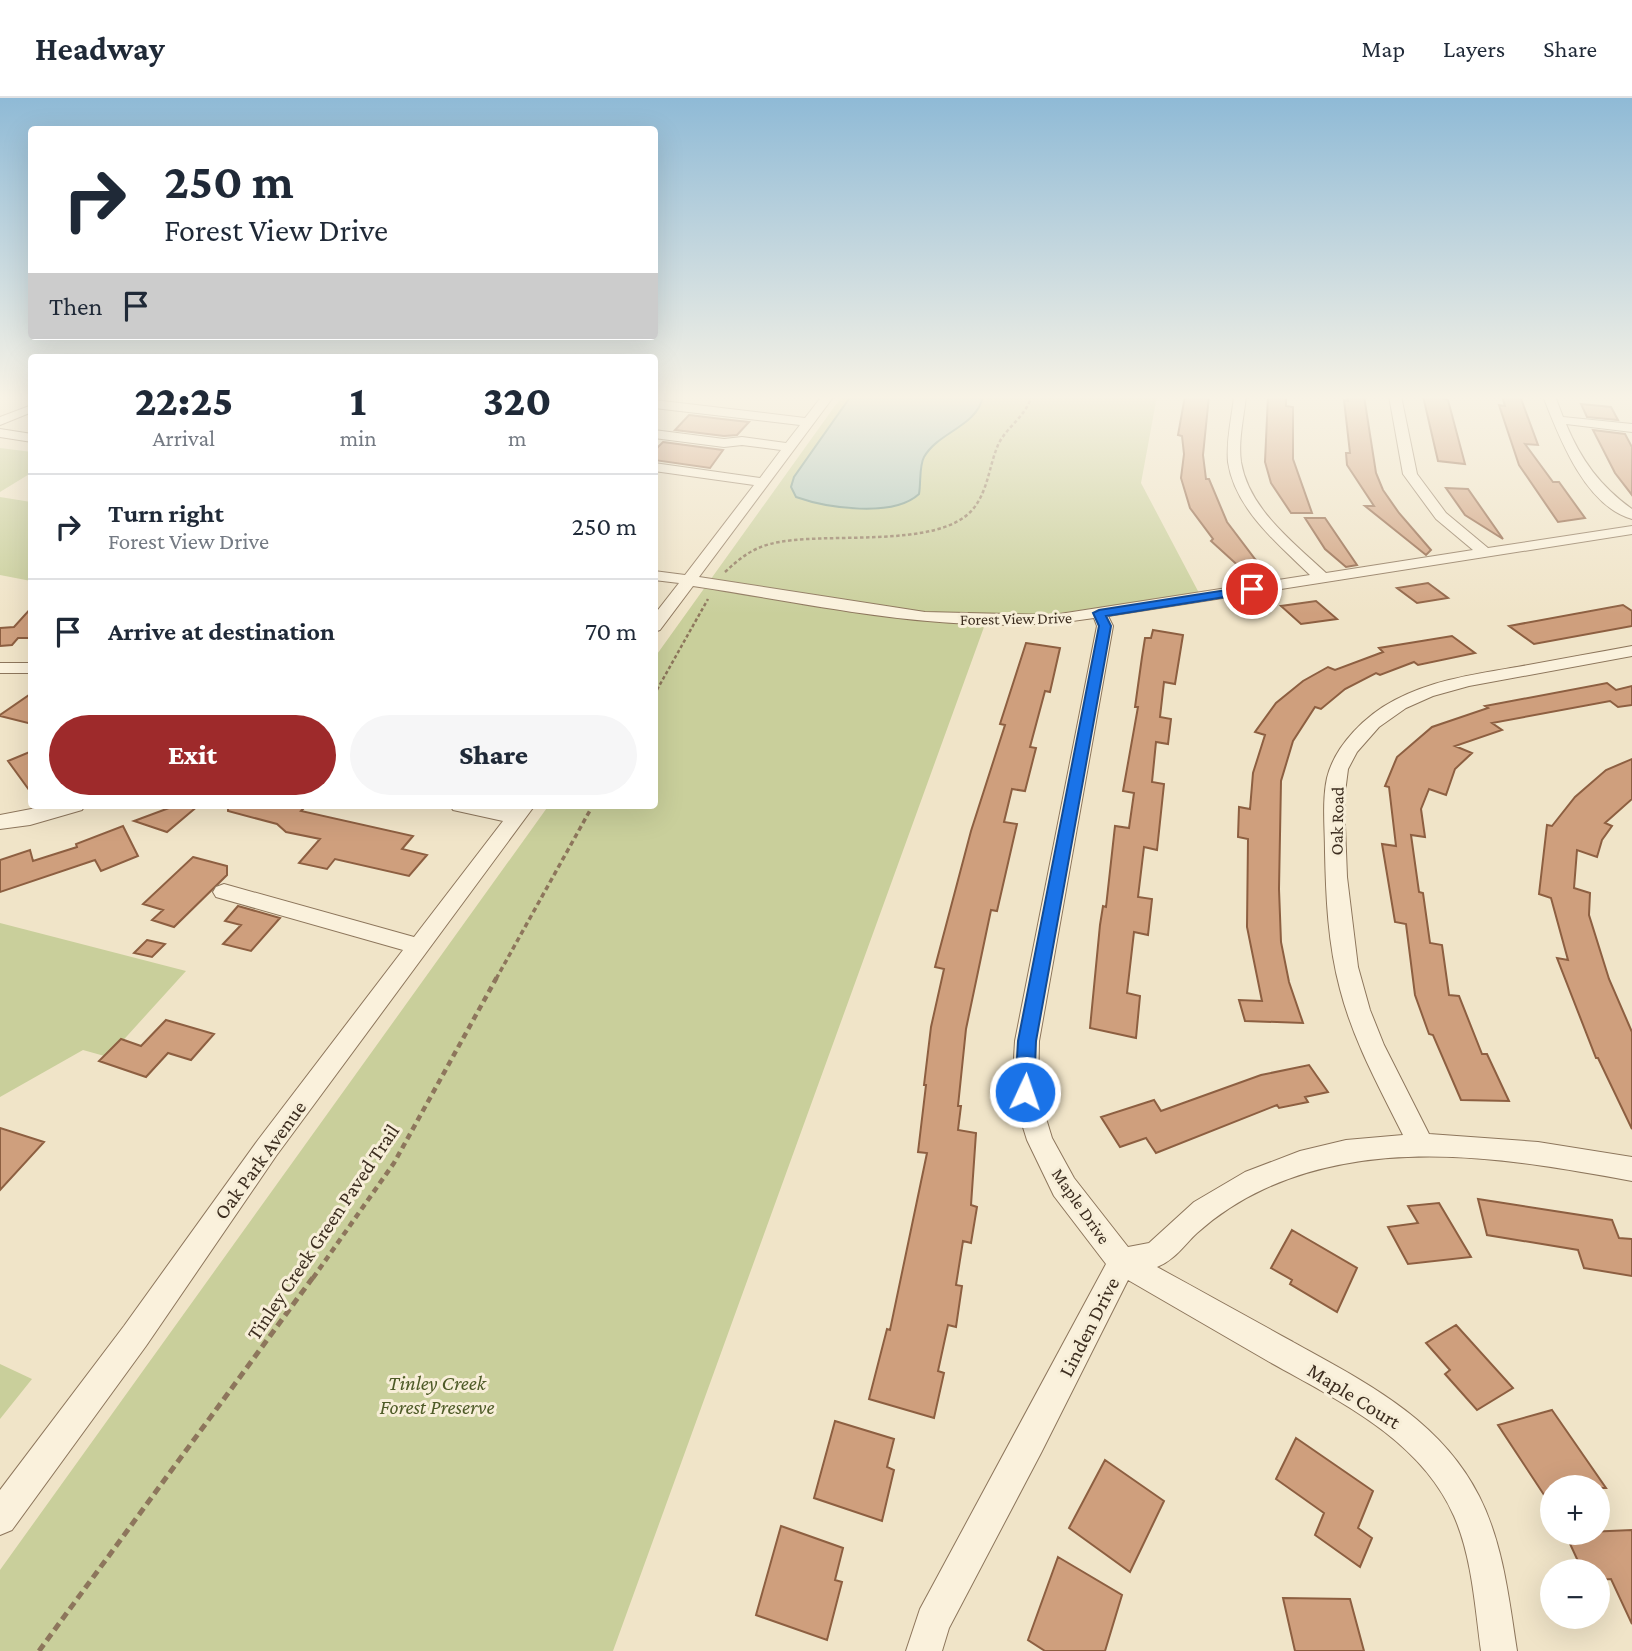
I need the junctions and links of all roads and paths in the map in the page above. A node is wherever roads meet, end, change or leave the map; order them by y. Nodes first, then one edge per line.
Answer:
1 (665, 468) edge
2 (773, 468) edge
3 (991, 468) edge
4 (1238, 468) edge
5 (1409, 468) edge
6 (1582, 468) edge
7 (763, 482) junction
8 (1632, 515) edge
9 (1632, 530) edge
10 (1486, 554) junction
11 (658, 576) edge
12 (722, 576) dead end
13 (1322, 578) junction
14 (690, 580) junction
15 (711, 593) dead end
16 (1099, 613) junction
17 (658, 623) edge
18 (1632, 651) edge
19 (0, 668) edge
20 (28, 668) edge
21 (658, 688) edge
22 (61, 809) edge
23 (501, 809) edge
24 (591, 809) edge
25 (521, 811) edge
26 (0, 822) edge
27 (224, 892) dead end
28 (417, 946) junction
29 (1421, 1145) junction
30 (1632, 1169) edge
31 (1122, 1262) junction
32 (0, 1518) edge
33 (39, 1651) edge
34 (924, 1651) edge
35 (1499, 1651) edge

1 - 7 street
2 - 7 street
3 - 12 path
4 - 13 street
5 - 10 street
6 - 8 street
7 - 14 street
9 - 10 street, Forest View Drive
10 - 13 street, Forest View Drive
11 - 14 street, Forest View Drive
13 - 16 street, Forest View Drive
14 - 16 street, Forest View Drive
14 - 17 street
15 - 21 path
16 - 31 street, Maple Drive
18 - 29 street, Oak Road
19 - 20 street
22 - 26 street
23 - 25 street
24 - 33 path, Tinley Creek Green Paved Trail
25 - 28 street, Oak Park Avenue
27 - 28 street
28 - 32 street, Oak Park Avenue
29 - 30 street, Linden Drive
29 - 31 street, Linden Drive
31 - 34 street, Linden Drive
31 - 35 street, Maple Court

